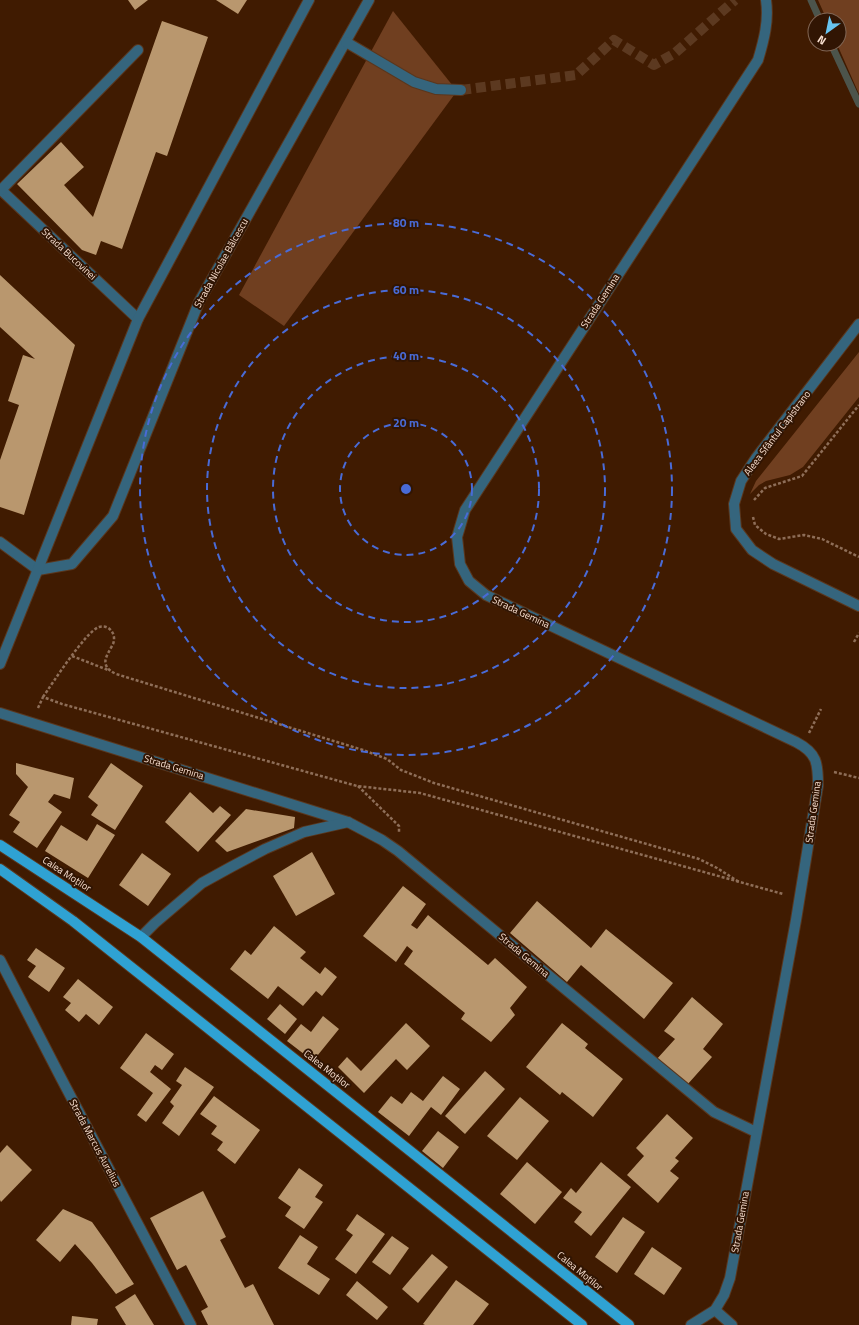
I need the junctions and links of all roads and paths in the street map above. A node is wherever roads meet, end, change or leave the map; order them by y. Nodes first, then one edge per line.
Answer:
1 (309, 0) edge
2 (368, 0) edge
3 (766, 0) edge
4 (346, 42) junction
5 (138, 50) dead end
6 (461, 90) tunnel mouth
7 (2, 194) edge
8 (138, 319) junction
9 (859, 324) edge
10 (859, 405) edge
11 (753, 505) dead end
12 (751, 512) dead end
13 (0, 542) edge
14 (859, 557) edge
15 (38, 570) junction
16 (859, 606) edge
17 (859, 632) edge
18 (854, 642) dead end
19 (72, 656) junction
20 (0, 664) edge
21 (110, 671) junction
22 (43, 697) junction
23 (821, 709) dead end
24 (0, 713) edge
25 (32, 723) junction
26 (802, 745) junction
27 (818, 769) junction
28 (859, 778) edge
29 (357, 786) junction
30 (348, 822) junction
31 (0, 845) edge
32 (398, 851) junction
33 (0, 869) edge
34 (739, 882) junction
35 (799, 898) junction
36 (141, 937) junction
37 (0, 960) edge
38 (756, 1132) junction
39 (715, 1310) junction
40 (191, 1325) edge
41 (582, 1325) edge
42 (629, 1325) edge
43 (691, 1325) edge
44 (732, 1325) edge

1 - 8 street
2 - 4 street, Strada Nicolae Bălcescu
3 - 26 street, Strada Gemina
4 - 6 street
4 - 15 street, Strada Nicolae Bălcescu
5 - 7 street
7 - 8 street, Strada Bucovinei
8 - 15 street
9 - 16 street, Aleea Sfântul Capistrano
10 - 11 path
12 - 14 path
13 - 15 street
15 - 20 street
17 - 18 path
19 - 21 path
19 - 21 path
19 - 22 path
21 - 34 path
22 - 25 path
22 - 29 path
23 - 26 path
24 - 25 street, Strada Gemina
25 - 30 street, Strada Gemina
26 - 27 street, Strada Gemina
27 - 28 path
27 - 35 street, Strada Gemina
29 - 32 path
29 - 34 path
30 - 32 street, Strada Gemina
30 - 36 street
31 - 36 main road, Calea Moților
32 - 38 street, Strada Gemina
33 - 41 main road
34 - 35 path
35 - 38 street, Strada Gemina
36 - 42 main road, Calea Moților
37 - 40 street, Strada Marcus Aurelius
38 - 39 street, Strada Gemina
39 - 43 street, Strada Gemina
39 - 44 street

